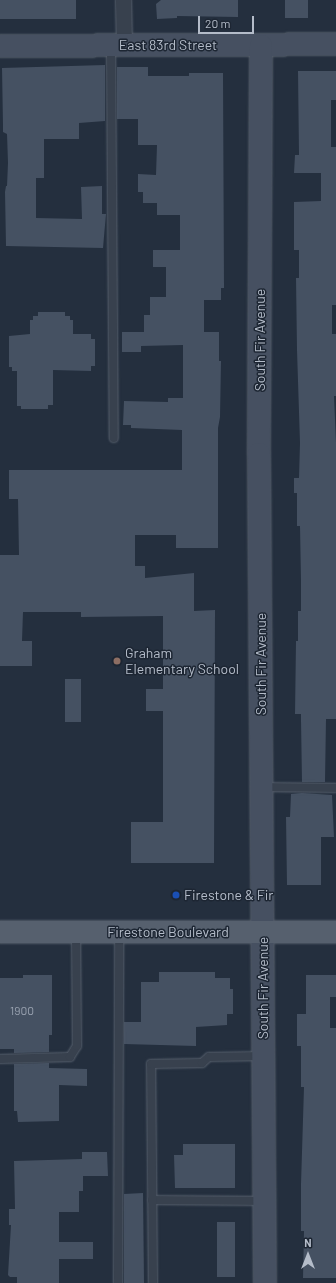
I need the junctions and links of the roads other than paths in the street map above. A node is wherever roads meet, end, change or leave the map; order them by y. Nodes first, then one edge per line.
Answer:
1 (123, 0) edge
2 (336, 44) edge
3 (117, 45) junction
4 (0, 46) edge
5 (261, 46) junction
6 (114, 438) dead end
7 (262, 787) junction
8 (336, 788) edge
9 (0, 932) edge
10 (76, 932) junction
11 (118, 932) junction
12 (263, 932) junction
13 (336, 932) edge
14 (264, 1056) junction
15 (0, 1059) edge
16 (152, 1200) junction
17 (265, 1201) junction
18 (118, 1283) edge
19 (153, 1283) edge
20 (265, 1283) edge

1 - 3 street
2 - 5 street, East 83rd Street
3 - 4 street, East 83rd Street
3 - 5 street, East 83rd Street
3 - 6 lane
5 - 7 street, South Fir Avenue
7 - 8 lane
7 - 12 street, South Fir Avenue
9 - 10 main road, Firestone Boulevard
10 - 11 main road, Firestone Boulevard
10 - 15 lane
11 - 12 main road, Firestone Boulevard
11 - 18 lane
12 - 13 main road, Firestone Boulevard
12 - 14 street, South Fir Avenue
14 - 16 lane
14 - 17 street, South Fir Avenue
16 - 17 lane
16 - 19 lane
17 - 20 street, South Fir Avenue

